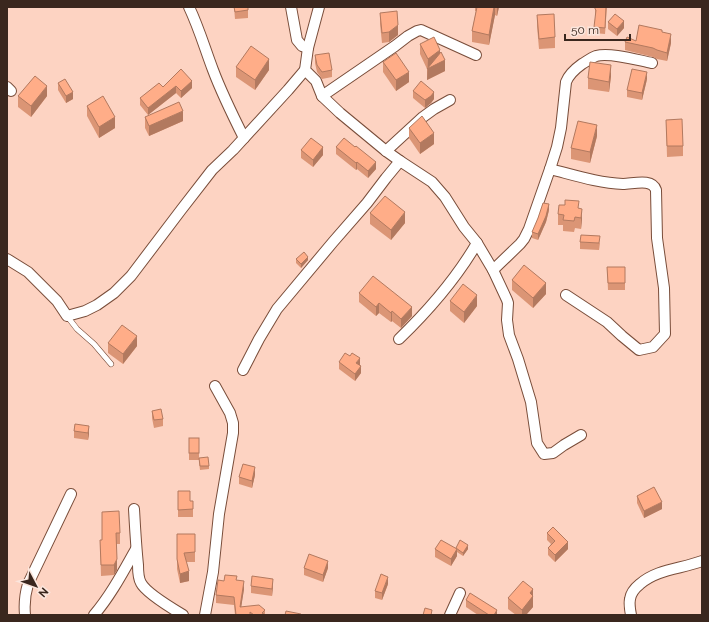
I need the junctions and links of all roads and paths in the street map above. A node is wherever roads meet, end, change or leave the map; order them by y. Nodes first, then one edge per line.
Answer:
1 (189, 7) edge
2 (291, 7) edge
3 (319, 7) edge
4 (308, 48) junction
5 (476, 55) dead end
6 (652, 63) dead end
7 (304, 70) junction
8 (322, 96) junction
9 (450, 100) dead end
10 (244, 138) junction
11 (386, 151) junction
12 (400, 161) junction
13 (550, 169) junction
14 (476, 243) junction
15 (7, 259) edge
16 (493, 270) junction
17 (566, 295) dead end
18 (67, 316) junction
19 (399, 339) dead end
20 (111, 364) dead end
21 (243, 370) dead end
22 (215, 386) dead end
23 (581, 435) dead end
24 (71, 494) dead end
25 (134, 509) dead end
26 (136, 549) junction
27 (702, 561) edge
28 (460, 593) dead end
29 (25, 615) edge
30 (94, 615) edge
31 (183, 615) edge
32 (205, 615) edge
33 (450, 615) edge
34 (631, 615) edge

1 - 10 street
2 - 4 street
3 - 4 street
4 - 7 street
5 - 8 street
6 - 13 street
7 - 8 street
7 - 10 street
8 - 11 street
9 - 11 street
10 - 18 street
11 - 12 street
12 - 14 street
12 - 21 street
13 - 16 street
13 - 17 street
14 - 16 street
14 - 19 street
15 - 18 street
16 - 23 street
18 - 20 lane
22 - 32 street
24 - 29 street
25 - 26 street
26 - 30 street
26 - 31 street
27 - 34 street
28 - 33 street

